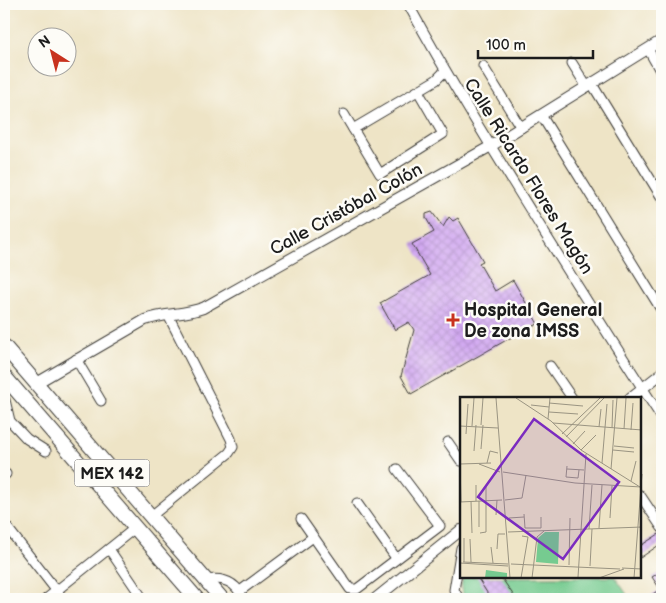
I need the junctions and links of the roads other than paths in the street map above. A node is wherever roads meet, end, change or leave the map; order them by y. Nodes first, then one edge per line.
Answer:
1 (408, 4) edge
2 (662, 40) edge
3 (648, 49) junction
4 (572, 63) dead end
5 (483, 66) dead end
6 (445, 71) junction
7 (662, 74) edge
8 (589, 86) junction
9 (418, 91) junction
10 (344, 114) dead end
11 (541, 115) junction
12 (521, 128) junction
13 (353, 129) junction
14 (491, 146) junction
15 (662, 198) edge
16 (662, 311) edge
17 (168, 315) junction
18 (4, 346) edge
19 (76, 360) junction
20 (550, 366) dead end
21 (662, 373) edge
22 (4, 376) edge
23 (35, 384) junction
24 (642, 389) junction
25 (20, 394) junction
26 (571, 397) edge
27 (631, 397) edge
28 (4, 401) edge
29 (101, 401) dead end
30 (662, 418) edge
31 (448, 442) dead end
32 (46, 451) dead end
33 (460, 460) edge
34 (397, 468) dead end
35 (641, 496) edge
36 (357, 504) dead end
37 (150, 517) junction
38 (301, 519) dead end
39 (6, 526) dead end
40 (135, 528) junction
41 (662, 528) edge
42 (460, 531) edge
43 (313, 537) junction
44 (109, 549) junction
45 (460, 554) edge
46 (396, 558) junction
47 (205, 580) junction
48 (56, 591) junction
49 (241, 595) edge
50 (46, 599) edge
51 (63, 599) edge
52 (143, 599) edge
53 (197, 599) edge
54 (222, 599) edge
55 (375, 599) edge
56 (459, 599) edge

1 - 6 street, Calle Ricardo Flores Magón
2 - 3 street, Calle Cristóbal Colón
3 - 7 street
3 - 8 street, Calle Cristóbal Colón
4 - 8 street
5 - 12 street
6 - 9 street
6 - 14 street, Calle Ricardo Flores Magón
8 - 11 street, Calle Cristóbal Colón
8 - 15 street
9 - 13 street
9 - 13 street
10 - 13 street
11 - 12 street, Calle Cristóbal Colón
11 - 16 street
12 - 14 street, Calle Cristóbal Colón
14 - 17 street, Calle Cristóbal Colón
14 - 24 street, Calle Ricardo Flores Magón
17 - 19 street, Calle Cristóbal Colón
17 - 37 street
18 - 23 highway, MEX 142
19 - 23 street, Calle Cristóbal Colón
19 - 29 street
20 - 26 street
21 - 24 street
22 - 25 highway, MEX 142
23 - 37 highway, MEX 142
24 - 27 street
24 - 30 street, Calle Ricardo Flores Magón
25 - 28 street
25 - 40 highway, MEX 142
28 - 32 street
31 - 33 street
34 - 46 street
35 - 41 street
36 - 46 street
37 - 47 highway, MEX 142
38 - 43 street
39 - 48 street
40 - 44 street
40 - 53 highway, MEX 142
42 - 55 street
43 - 46 street
43 - 49 street
44 - 48 street
44 - 52 street
45 - 56 street
47 - 49 street
47 - 54 highway, MEX 142
48 - 50 street
48 - 51 street

